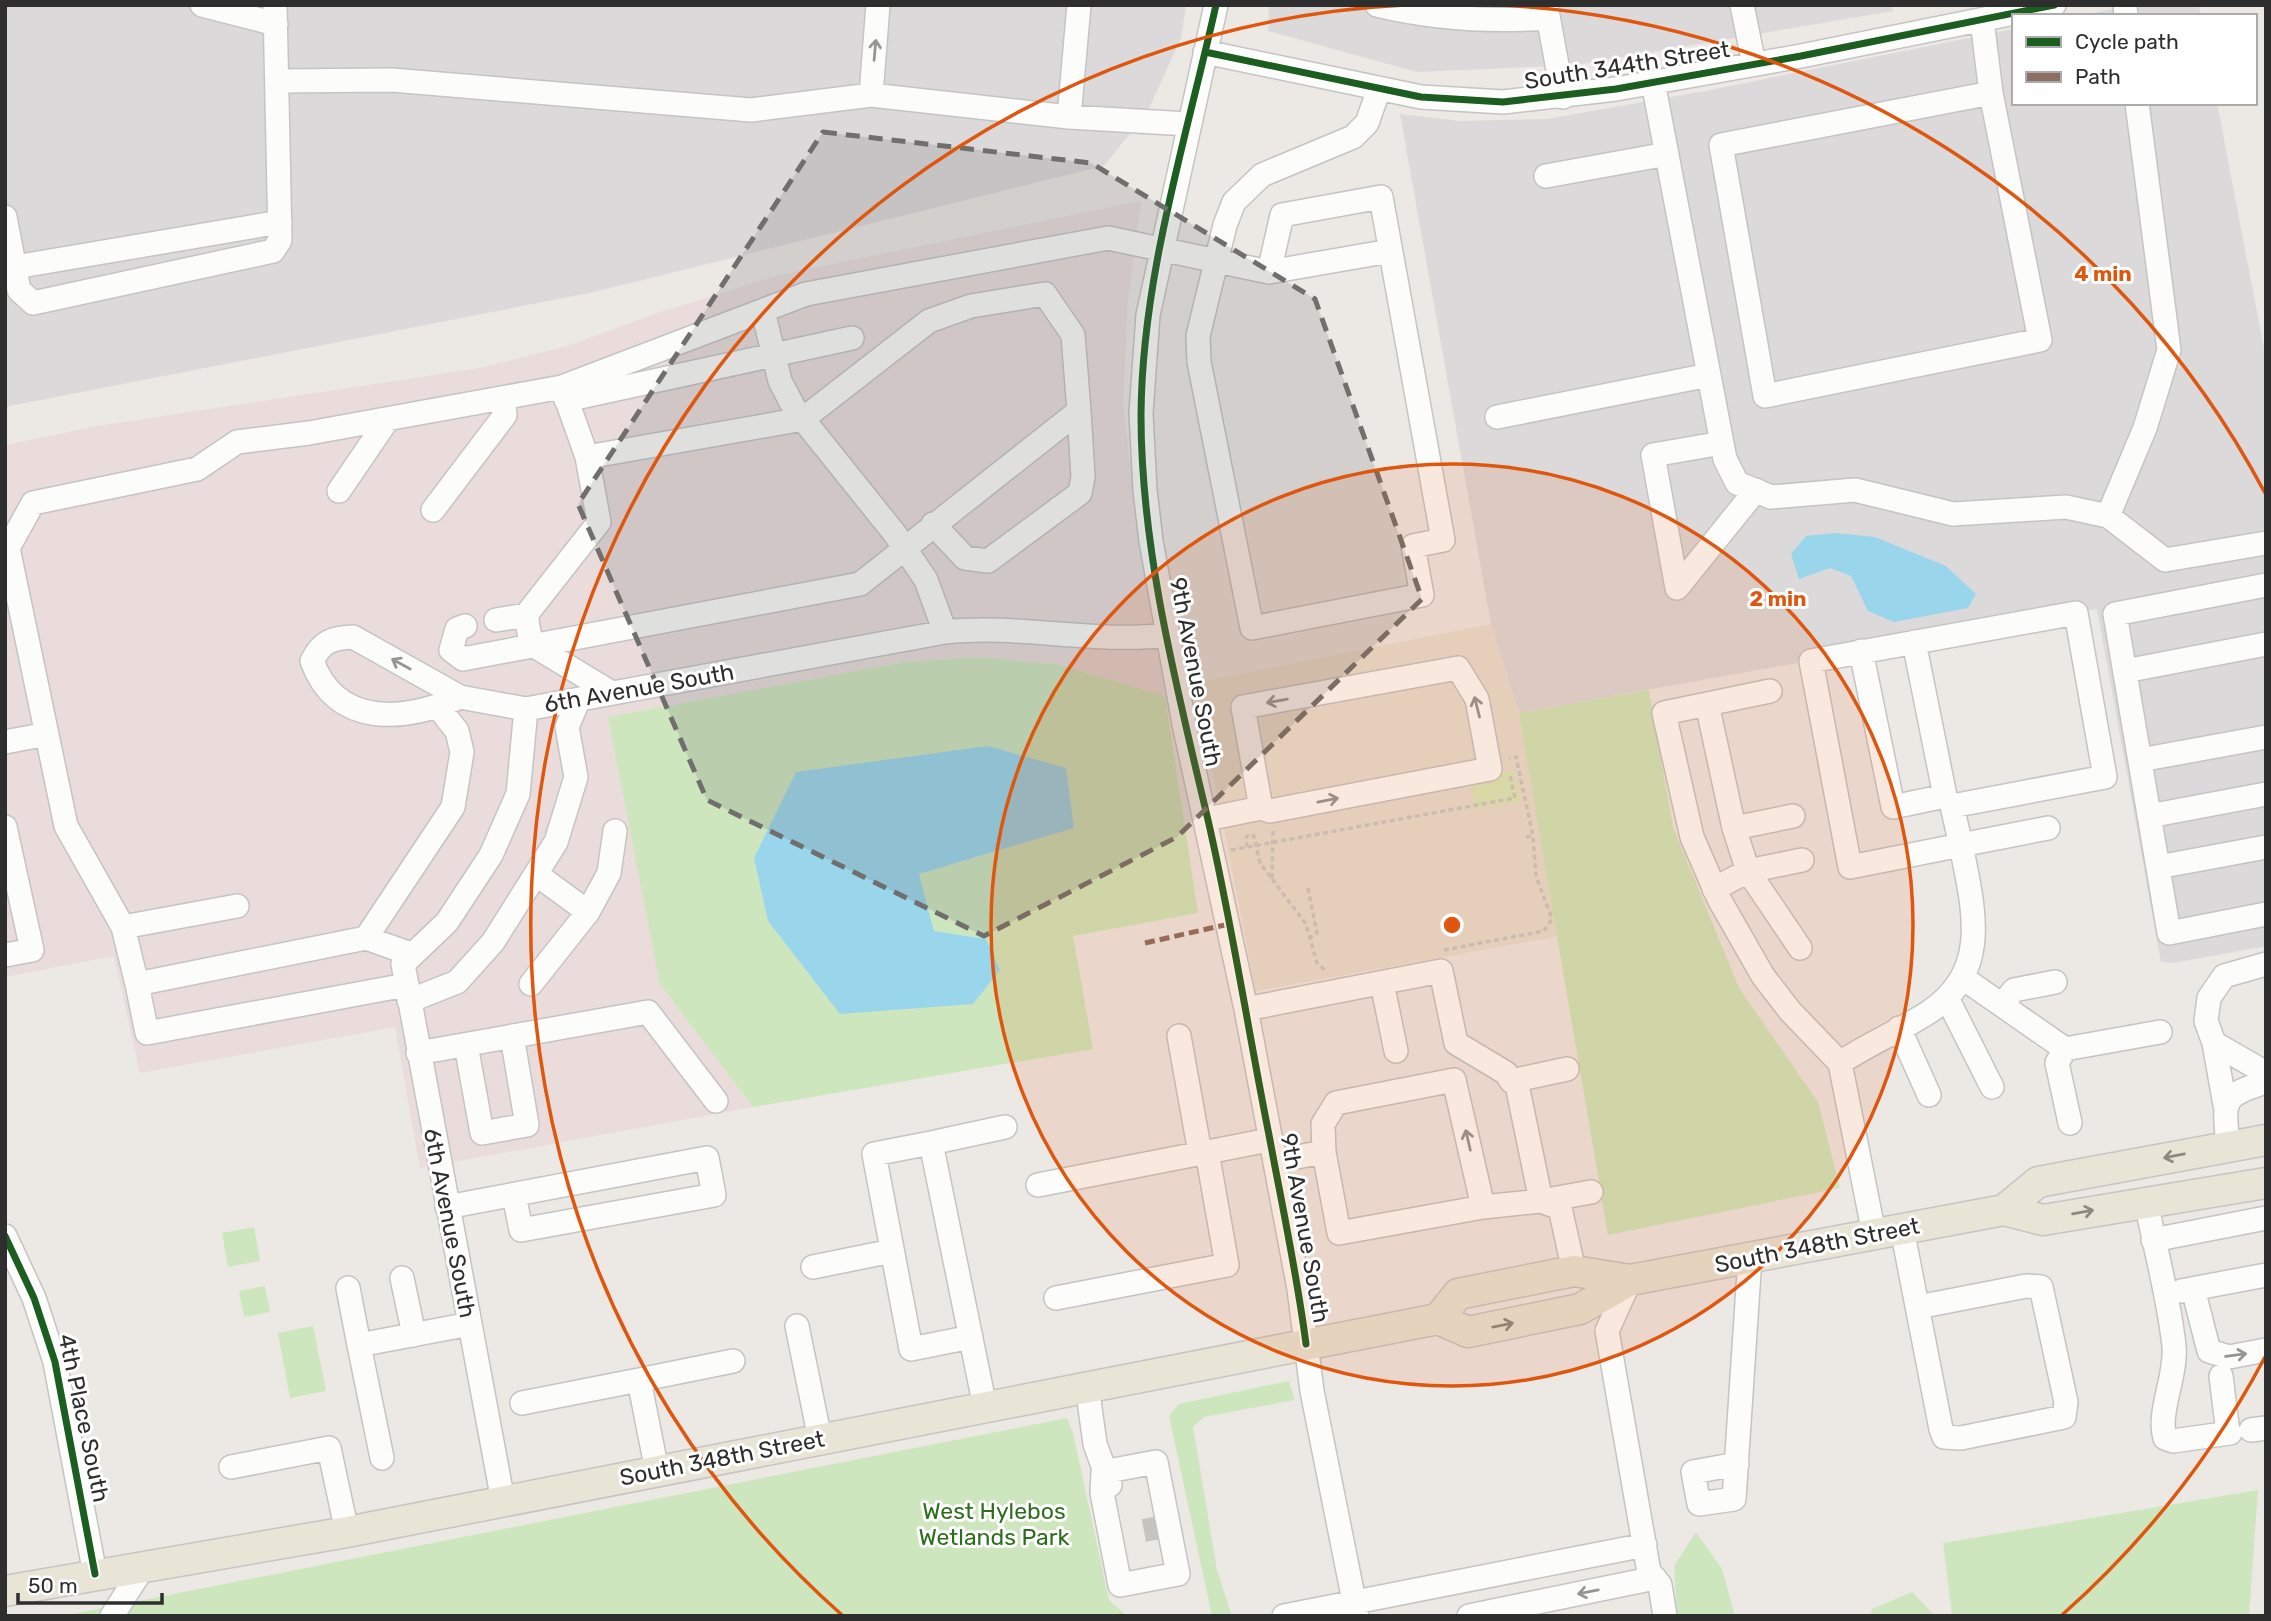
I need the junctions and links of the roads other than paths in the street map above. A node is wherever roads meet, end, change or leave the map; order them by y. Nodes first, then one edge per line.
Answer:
1 (202, 5) edge
2 (878, 5) edge
3 (1079, 5) edge
4 (1216, 5) edge
5 (1377, 5) edge
6 (1742, 5) edge
7 (2054, 5) edge
8 (1547, 11) edge
9 (276, 15) edge
10 (1982, 20) junction
11 (1205, 52) junction
12 (1754, 64) junction
13 (278, 81) junction
14 (1653, 82) junction
15 (1379, 89) junction
16 (1991, 93) junction
17 (871, 95) junction
18 (1563, 97) junction
19 (2137, 105) edge
20 (1069, 117) junction
21 (1188, 124) junction
22 (1667, 154) junction
23 (1546, 176) dead end
24 (5, 217) edge
25 (280, 222) junction
26 (1160, 250) junction
27 (1390, 251) junction
28 (1216, 261) junction
29 (15, 267) junction
30 (1269, 272) junction
31 (763, 310) junction
32 (852, 338) dead end
33 (774, 357) junction
34 (1709, 375) junction
35 (564, 393) junction
36 (503, 398) junction
37 (1079, 411) junction
38 (1497, 416) dead end
39 (388, 419) junction
40 (803, 419) junction
41 (1722, 443) junction
42 (587, 457) junction
43 (1756, 490) junction
44 (340, 491) dead end
45 (433, 510) dead end
46 (2108, 516) junction
47 (933, 524) junction
48 (2266, 543) edge
49 (904, 547) junction
50 (2266, 585) edge
51 (526, 614) junction
52 (496, 620) dead end
53 (465, 626) dead end
54 (945, 632) junction
55 (1168, 635) junction
56 (1913, 642) junction
57 (531, 643) junction
58 (2266, 644) edge
59 (1861, 651) junction
60 (2124, 671) junction
61 (1770, 691) dead end
62 (612, 693) junction
63 (460, 697) junction
64 (579, 699) junction
65 (1707, 704) junction
66 (439, 707) junction
67 (526, 709) junction
68 (47, 734) junction
69 (2266, 737) edge
70 (5, 742) edge
71 (2140, 760) junction
72 (2266, 794) edge
73 (1949, 801) junction
74 (1261, 808) junction
75 (1793, 816) dead end
76 (2149, 816) junction
77 (1207, 819) junction
78 (5, 827) edge
79 (1734, 828) junction
80 (2048, 828) dead end
81 (615, 831) dead end
82 (1961, 845) junction
83 (2266, 848) edge
84 (1802, 860) dead end
85 (2158, 867) junction
86 (1748, 871) junction
87 (536, 874) junction
88 (1714, 889) junction
89 (237, 906) dead end
90 (588, 912) junction
91 (2266, 914) edge
92 (123, 927) junction
93 (366, 938) junction
94 (1800, 948) dead end
95 (411, 954) junction
96 (5, 955) edge
97 (2266, 964) edge
98 (1963, 978) junction
99 (2055, 982) dead end
100 (1382, 983) junction
101 (137, 984) junction
102 (531, 984) dead end
103 (407, 993) junction
104 (1947, 998) junction
105 (2002, 1005) junction
106 (1246, 1009) junction
107 (1899, 1028) junction
108 (2160, 1032) dead end
109 (512, 1036) junction
110 (1179, 1036) dead end
111 (2214, 1043) junction
112 (466, 1045) junction
113 (2065, 1049) junction
114 (1396, 1051) dead end
115 (418, 1053) junction
116 (1840, 1063) junction
117 (1567, 1069) dead end
118 (2266, 1073) edge
119 (1516, 1080) junction
120 (2266, 1082) edge
121 (1992, 1087) dead end
122 (1929, 1094) dead end
123 (716, 1101) dead end
124 (2225, 1105) junction
125 (2070, 1123) dead end
126 (1005, 1128) dead end
127 (2266, 1140) edge
128 (931, 1143) junction
129 (2228, 1146) junction
130 (1272, 1150) junction
131 (1203, 1152) junction
132 (1324, 1152) junction
133 (2266, 1183) edge
134 (1038, 1185) dead end
135 (1591, 1192) dead end
136 (514, 1195) junction
137 (1541, 1201) junction
138 (2146, 1201) junction
139 (447, 1207) junction
140 (1483, 1207) junction
141 (2004, 1210) junction
142 (2266, 1218) edge
143 (1888, 1232) junction
144 (5, 1236) edge
145 (2153, 1240) junction
146 (892, 1251) junction
147 (1750, 1258) junction
148 (813, 1267) dead end
149 (1574, 1271) junction
150 (2266, 1275) edge
151 (402, 1278) dead end
152 (1630, 1280) junction
153 (348, 1287) dead end
154 (2193, 1289) junction
155 (2164, 1295) junction
156 (1056, 1298) dead end
157 (1918, 1307) junction
158 (1438, 1319) junction
159 (470, 1324) junction
160 (797, 1326) dead end
161 (414, 1335) junction
162 (971, 1337) junction
163 (1306, 1344) junction
164 (359, 1345) junction
165 (2266, 1350) edge
166 (733, 1361) dead end
167 (2221, 1376) dead end
168 (639, 1380) junction
169 (1087, 1386) junction
170 (522, 1403) dead end
171 (985, 1407) junction
172 (2244, 1431) edge
173 (820, 1439) junction
174 (382, 1458) dead end
175 (1737, 1464) dead end
176 (231, 1467) dead end
177 (657, 1471) junction
178 (1103, 1472) junction
179 (1158, 1477) junction
180 (503, 1501) junction
181 (1153, 1517) tunnel mouth
182 (347, 1532) junction
183 (1158, 1543) tunnel mouth
184 (1644, 1545) junction
185 (142, 1569) junction
186 (95, 1574) junction
187 (1655, 1578) junction
188 (5, 1591) edge
189 (1356, 1609) edge
190 (1657, 1614) edge
191 (112, 1616) edge
192 (1284, 1616) edge
193 (1469, 1616) edge

1 - 9 street
17 -> 2 street
3 - 20 street
4 - 11 street, 9th Avenue South
5 - 8 street
6 - 12 street
7 - 10 street, South 344th Street
8 - 18 street
9 - 13 street
10 - 12 street, South 344th Street
10 - 16 street
11 - 15 street, South 344th Street
11 - 21 street, 9th Avenue South
12 - 14 street, South 344th Street
13 - 17 street
13 - 25 street
14 - 18 street, South 344th Street
14 - 22 street
15 - 18 street, South 344th Street
15 - 28 street
16 - 16 street
17 - 20 street
19 - 46 street
20 - 21 street
21 - 26 street, 9th Avenue South
22 - 23 street
22 - 34 street
24 - 29 street
25 - 29 street
25 - 29 street
26 - 28 street
26 - 31 street
26 - 55 street, 9th Avenue South
27 - 28 street
27 - 30 street
27 - 30 street
28 - 30 street
31 - 33 street
31 - 35 street
32 - 33 street
33 - 35 street
33 - 40 street
34 - 38 street
34 - 41 street
35 - 36 street
35 - 42 street
36 - 39 street
36 - 45 street
37 - 40 street
37 - 47 street
37 - 47 street
39 - 44 street
39 - 68 street
40 - 42 street
40 - 49 street
41 - 43 street
41 - 43 street
42 - 51 street
43 - 46 street
46 - 48 street
47 - 49 street
49 - 54 street
49 - 57 street
50 - 60 street
51 - 52 street
51 - 57 street
53 - 57 street
54 - 55 street, 6th Avenue South
54 - 62 street, 6th Avenue South
55 - 77 street, 9th Avenue South
56 - 59 street
56 - 73 street
56 - 73 street
57 - 62 street
58 - 60 street
59 - 73 street
59 - 82 street
60 - 71 street
61 - 65 street
62 - 64 street, 6th Avenue South
63 - 66 street
63 -> 66 street
63 - 67 street
64 - 67 street, 6th Avenue South
64 - 87 street
65 - 79 street
65 - 88 street
66 - 93 street
67 - 95 street, 6th Avenue South
68 - 70 street
68 - 92 street
69 - 71 street
71 - 76 street
72 - 76 street
73 - 82 street
74 -> 74 street
74 - 77 street
75 - 79 street
76 - 85 street
77 - 106 street, 9th Avenue South
78 - 96 street
79 - 86 street
80 - 82 street
81 - 90 street
82 - 98 street
83 - 85 street
84 - 86 street
85 - 91 street
86 - 88 street
86 - 94 street
87 - 90 street
87 - 103 street
88 - 116 street
89 - 92 street
90 - 102 street
92 - 101 street
93 - 95 street
93 - 101 street
95 - 103 street, 6th Avenue South
97 - 111 street
98 - 104 street
98 - 105 street
99 - 105 street
100 - 106 street
100 - 114 street
100 - 119 street
101 - 103 street
103 - 115 street, 6th Avenue South
104 - 107 street
104 - 121 street
105 - 113 street
106 - 130 street, 9th Avenue South
107 - 116 street
107 - 122 street
108 - 113 street
109 - 112 street
109 - 112 street
109 - 123 street
110 - 131 street
111 - 118 street
111 - 124 street
112 - 115 street
113 - 125 street
115 - 139 street, 6th Avenue South
116 - 143 street
117 - 119 street
119 - 137 street
120 - 124 street
124 - 129 street
126 - 128 street
127 - 129 main road, South 348th Street
128 - 146 street
128 - 162 street
129 -> 141 main road, South 348th Street
130 - 131 street
130 - 132 street
130 - 163 street, 9th Avenue South
131 - 134 street
131 - 156 street
132 - 140 street
140 -> 132 street
133 - 138 main road, South 348th Street
135 - 137 street
136 - 136 street
136 - 139 street
137 - 140 street
137 - 149 street
141 -> 138 main road, South 348th Street
138 - 145 street
139 - 159 street, 6th Avenue South
141 - 143 main road, South 348th Street
142 - 145 street
143 - 147 main road, South 348th Street
143 - 157 street
144 - 186 street, 4th Place South
145 - 155 street
146 - 148 street
146 - 162 street
147 - 152 main road, South 348th Street
147 - 175 street
149 - 152 main road, South 348th Street
149 - 158 main road, South 348th Street
150 - 154 street
151 - 161 street
158 -> 152 main road, South 348th Street
152 - 184 street
153 - 164 street
154 - 155 street
154 -> 165 street
155 - 172 street
157 - 157 street
158 - 163 main road, South 348th Street
159 - 161 street
159 - 180 street, 6th Avenue South
160 - 173 street
161 - 164 street
162 - 171 street
163 - 169 main road, South 348th Street
163 - 189 street, 9th Avenue South
164 - 174 street
166 - 168 street
167 - 172 street
168 - 170 street
168 - 177 street
169 - 171 main road, South 348th Street
169 - 178 street
171 - 173 main road, South 348th Street
173 - 177 main road, South 348th Street
176 - 182 street
177 - 180 main road, South 348th Street
178 - 179 street
178 - 179 street
178 - 183 street
179 - 181 street
180 - 182 main road, South 348th Street
182 - 185 main road, South 348th Street
184 - 187 street
184 - 189 street
185 - 186 main road, South 348th Street
185 - 191 street
186 - 188 main road, South 348th Street
187 - 190 street
187 -> 193 street
189 - 192 street

